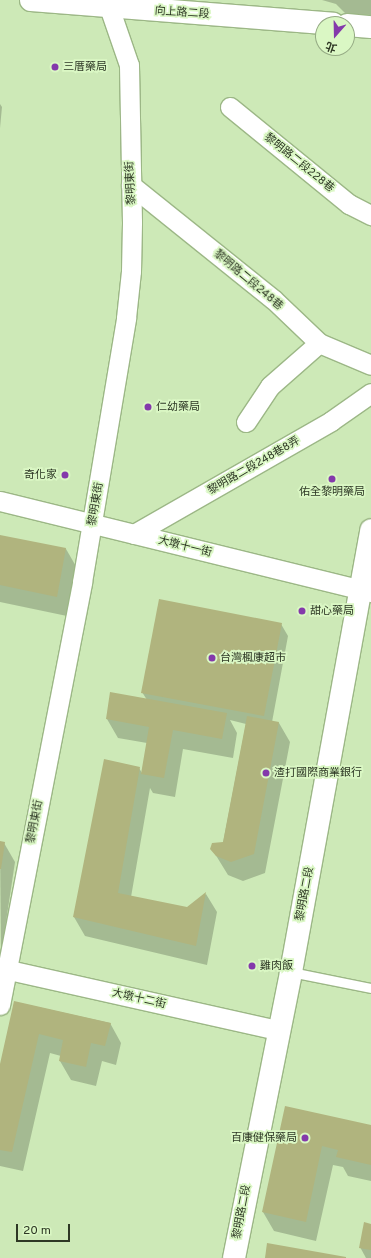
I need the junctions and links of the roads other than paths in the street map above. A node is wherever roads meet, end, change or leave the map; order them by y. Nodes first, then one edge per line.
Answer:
1 (31, 0) edge
2 (110, 4) edge
3 (315, 22) edge
4 (355, 26) edge
5 (371, 27) edge
6 (230, 107) dead end
7 (131, 184) junction
8 (371, 215) edge
9 (319, 343) junction
10 (371, 365) edge
11 (371, 393) edge
12 (246, 422) dead end
13 (0, 501) edge
14 (92, 524) junction
15 (371, 530) edge
16 (134, 534) junction
17 (366, 591) edge
18 (3, 969) edge
19 (290, 972) junction
20 (371, 988) edge
21 (0, 1005) edge
22 (277, 1030) junction
23 (234, 1258) edge

1 - 2 main road, 向上路二段
2 - 3 main road, 向上路二段
2 - 7 street, 黎明東街
4 - 5 main road
6 - 8 street, 黎明路二段228巷
7 - 9 street, 黎明路二段248巷
7 - 14 street, 黎明東街
9 - 10 street, 黎明路二段248巷
9 - 12 street
11 - 16 street, 黎明路二段248巷8弄
13 - 14 street, 大墩十一街
14 - 16 street, 大墩十一街
14 - 18 street, 黎明東街
15 - 17 main road, 黎明路二段
16 - 17 street, 大墩十一街
17 - 19 main road, 黎明路二段
18 - 21 street, 黎明東街
18 - 22 street, 大墩十二街
19 - 20 lane
19 - 22 main road, 黎明路二段
22 - 23 main road, 黎明路二段

